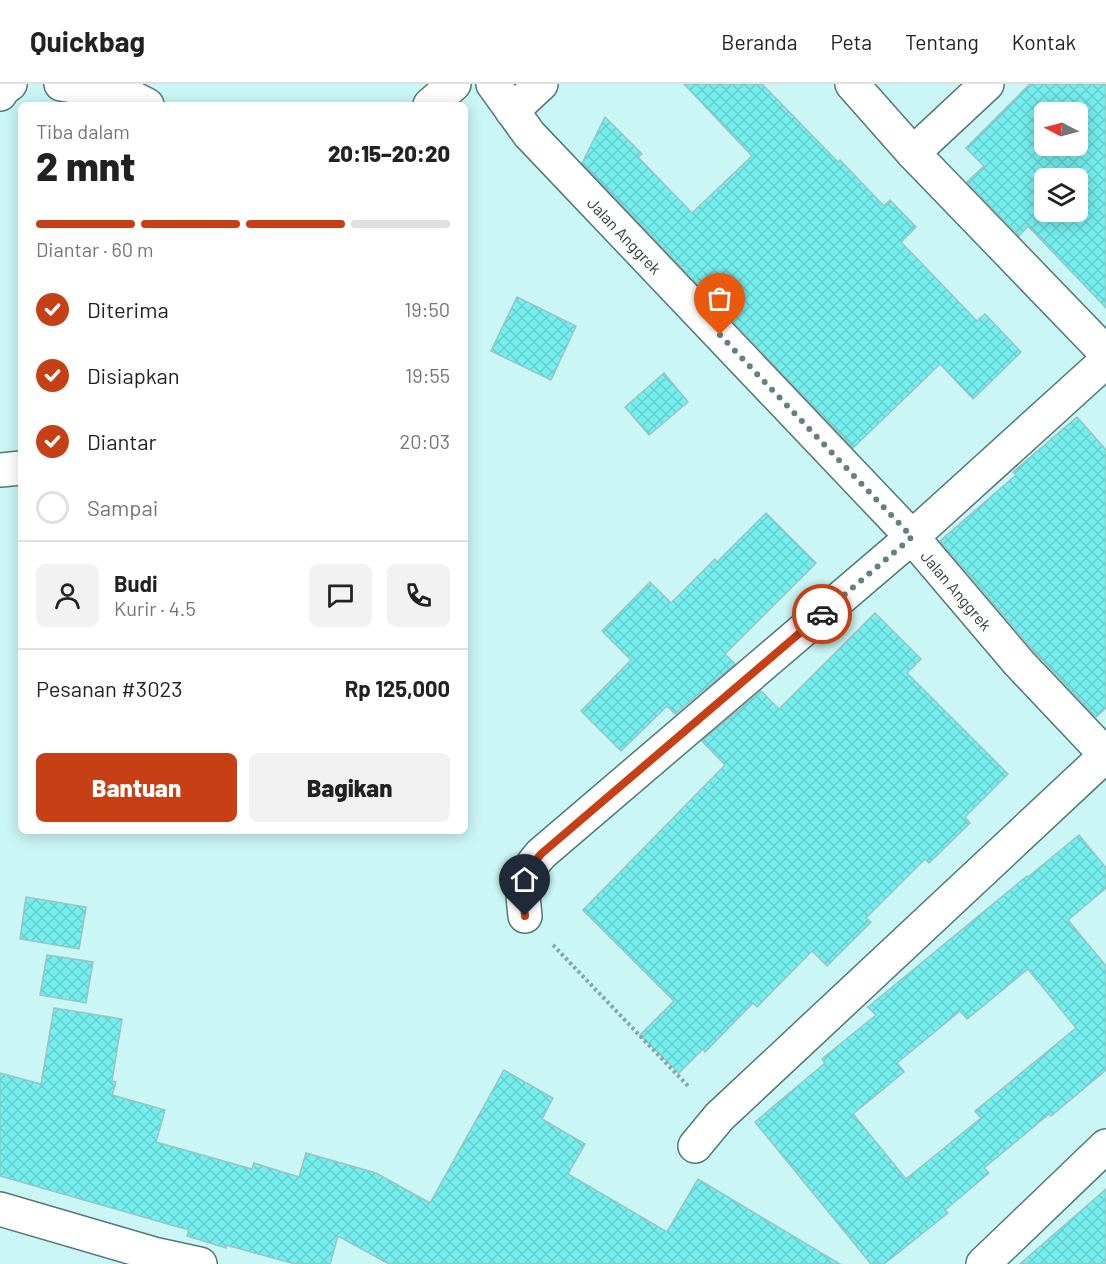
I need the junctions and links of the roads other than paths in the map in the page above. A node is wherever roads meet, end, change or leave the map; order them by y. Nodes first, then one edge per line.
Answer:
1 (10, 84) edge
2 (61, 84) edge
3 (454, 84) edge
4 (493, 84) edge
5 (541, 84) edge
6 (852, 84) edge
7 (987, 84) edge
8 (0, 94) edge
9 (141, 102) edge
10 (433, 102) edge
11 (512, 111) junction
12 (913, 153) junction
13 (1106, 353) edge
14 (1106, 361) edge
15 (18, 468) edge
16 (0, 470) edge
17 (912, 537) junction
18 (1106, 755) edge
19 (525, 916) road end
20 (695, 1146) dead end
21 (1106, 1146) edge
22 (0, 1209) edge
23 (184, 1262) edge
24 (983, 1264) edge

1 - 8 street
2 - 9 street
3 - 10 street
4 - 11 street, Jalan Anggrek
5 - 11 street
6 - 12 street
7 - 12 street
11 - 17 street, Jalan Anggrek
12 - 13 street
14 - 17 street
15 - 16 street
17 - 18 street, Jalan Anggrek
17 - 19 street
18 - 20 street
21 - 24 street
22 - 23 street

